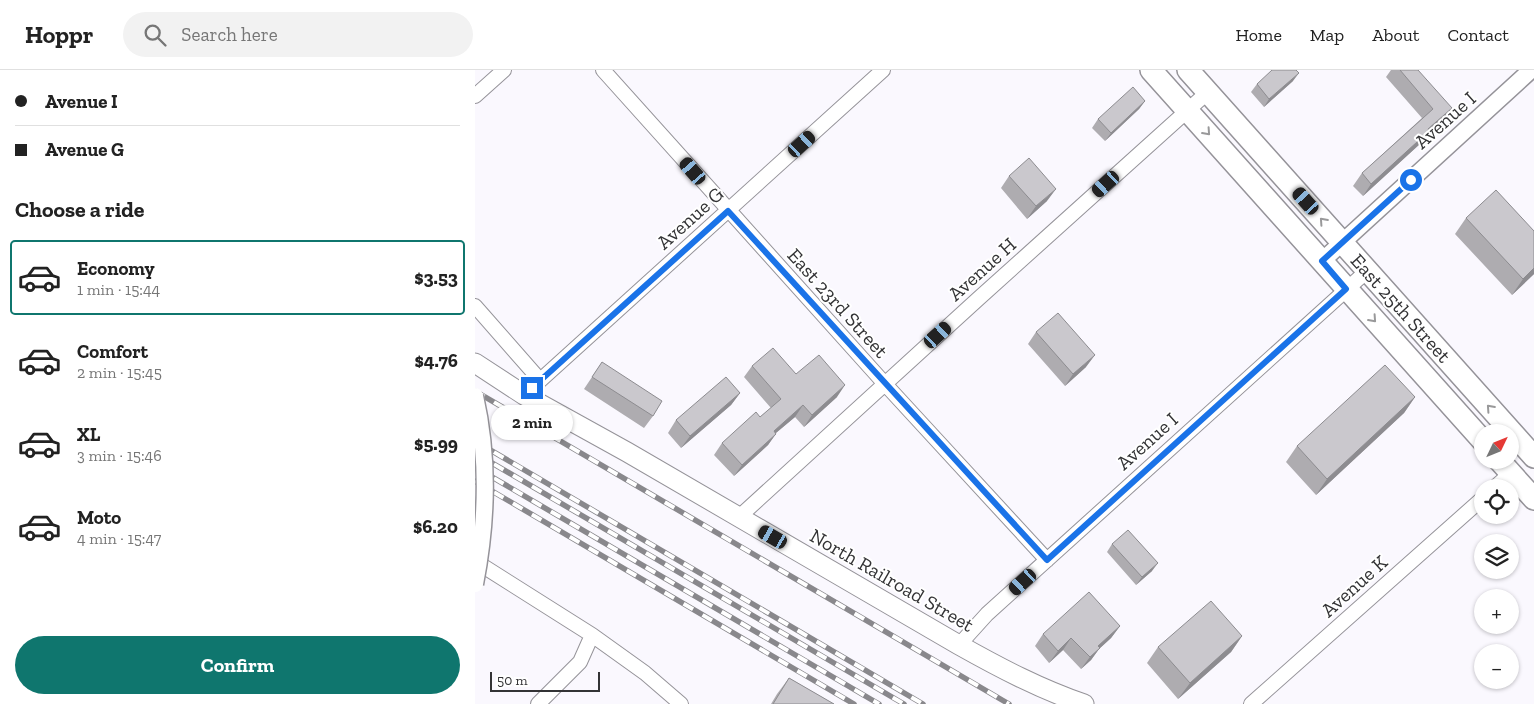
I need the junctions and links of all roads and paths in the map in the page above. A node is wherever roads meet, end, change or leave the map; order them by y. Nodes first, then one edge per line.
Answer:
1 (504, 70) edge
2 (603, 70) edge
3 (883, 70) edge
4 (1151, 70) edge
5 (1189, 70) edge
6 (1529, 73) edge
7 (1208, 92) junction
8 (475, 96) edge
9 (1188, 111) junction
10 (728, 211) junction
11 (1342, 242) junction
12 (1322, 261) junction
13 (1367, 270) junction
14 (1346, 289) junction
15 (475, 306) edge
16 (475, 363) edge
17 (540, 380) junction
18 (885, 384) junction
19 (524, 394) junction
20 (475, 396) edge
21 (1474, 431) edge
22 (1534, 457) edge
23 (1508, 469) edge
24 (1534, 499) edge
25 (1474, 506) edge
26 (739, 517) junction
27 (1047, 560) junction
28 (475, 561) edge
29 (475, 584) edge
30 (593, 635) junction
31 (959, 645) junction
32 (538, 704) edge
33 (681, 704) edge
34 (1084, 704) edge
35 (1251, 704) edge

1 - 8 street
2 - 10 street, East 23rd Street
3 - 10 street, Avenue G
4 - 9 main road, East 25th Street
5 - 7 main road, East 25th Street
6 - 11 street, Avenue I
7 - 9 street, Avenue H
11 -> 7 main road, East 25th Street
9 -> 12 main road, East 25th Street
9 - 18 street, Avenue H
10 - 17 street, Avenue G
10 - 18 street, East 23rd Street
11 - 12 street, Avenue I
11 - 13 main road, East 25th Street
12 - 14 main road, East 25th Street
13 - 14 street, Avenue I
22 -> 13 main road, East 25th Street
14 -> 21 main road, East 25th Street
14 - 27 street, Avenue I
15 - 17 street
16 - 19 main road, North Railroad Street
17 - 19 street, Avenue G
18 - 26 street, Avenue H
18 - 27 street, East 23rd Street
19 - 26 main road, North Railroad Street
20 - 29 street, bridge
23 - 24 main road
25 - 35 street, Avenue K
26 - 31 main road, North Railroad Street
27 - 31 street, Avenue I
28 - 30 street
30 - 32 street
30 - 33 street
31 - 34 main road, North Railroad Street

